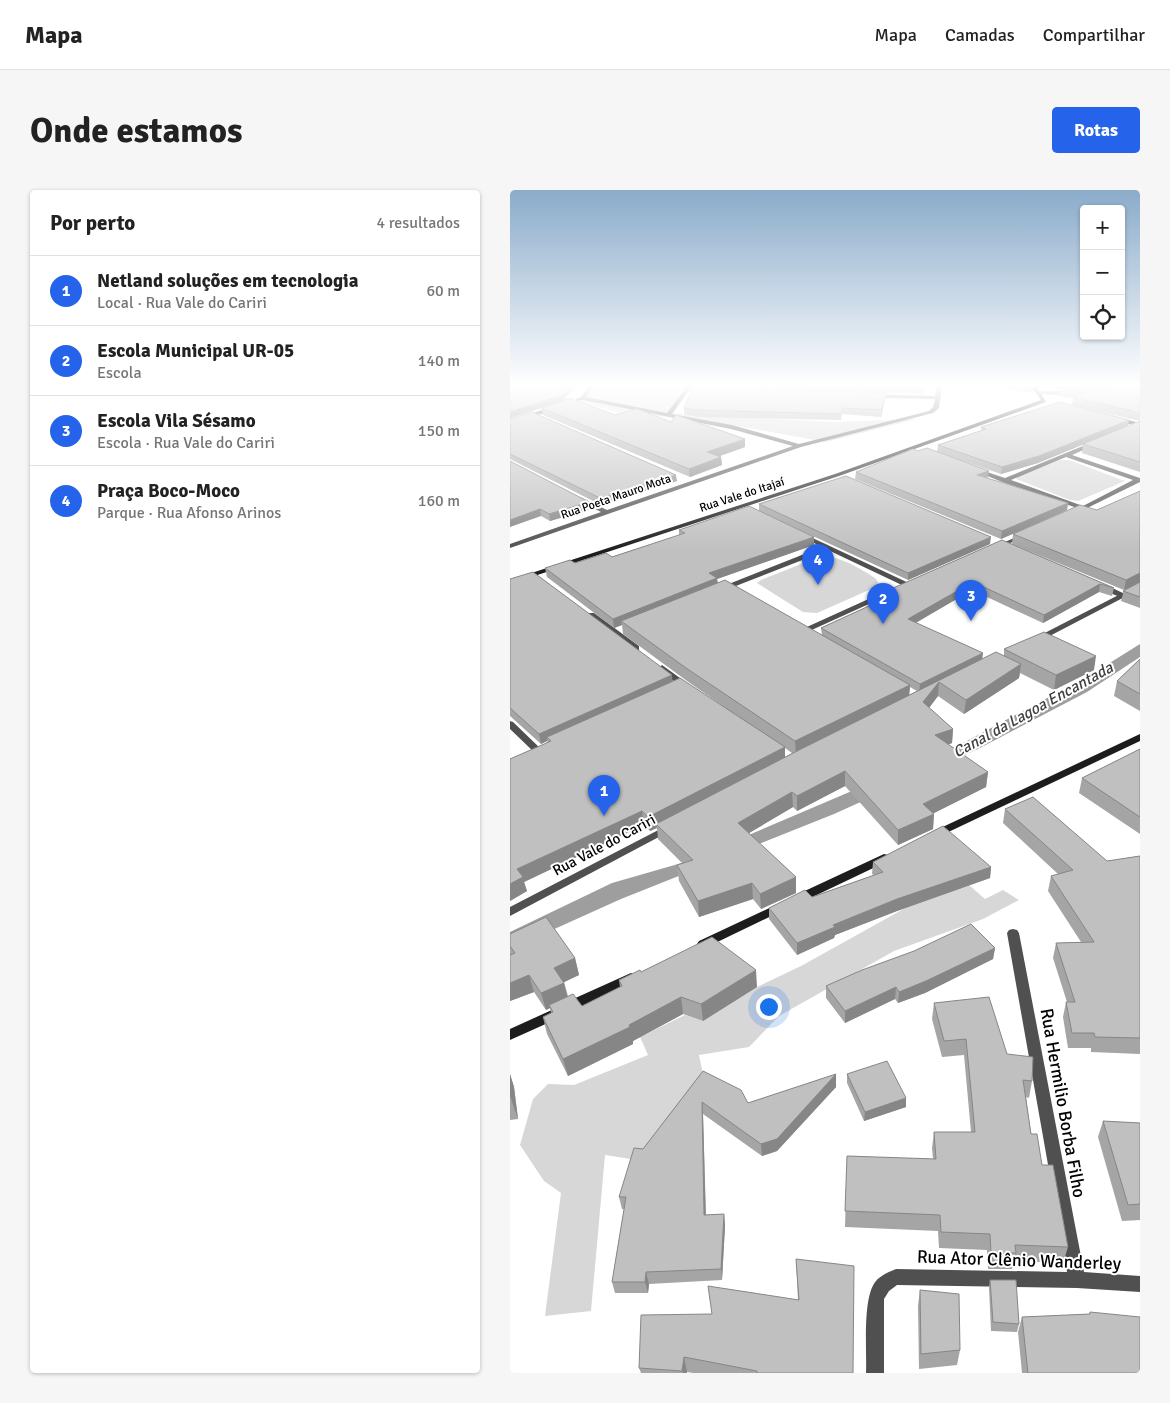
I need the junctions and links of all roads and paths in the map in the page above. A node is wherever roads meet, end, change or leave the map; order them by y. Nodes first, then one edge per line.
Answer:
1 (779, 440) edge
2 (819, 440) edge
3 (939, 440) edge
4 (1103, 440) edge
5 (799, 446) junction
6 (917, 448) junction
7 (925, 451) edge
8 (1066, 455) junction
9 (966, 466) edge
10 (683, 479) dead end
11 (1004, 480) junction
12 (1139, 480) edge
13 (692, 483) junction
14 (571, 494) edge
15 (742, 507) junction
16 (1084, 508) junction
17 (750, 511) edge
18 (606, 512) junction
19 (1066, 516) edge
20 (794, 531) edge
21 (1029, 532) edge
22 (510, 538) edge
23 (994, 541) edge
24 (519, 543) junction
25 (1002, 545) junction
26 (510, 546) edge
27 (829, 547) junction
28 (1011, 548) edge
29 (985, 552) edge
30 (918, 581) edge
31 (510, 582) edge
32 (909, 584) junction
33 (1097, 584) edge
34 (1140, 586) edge
35 (726, 587) junction
36 (900, 588) edge
37 (734, 592) edge
38 (891, 592) edge
39 (707, 594) edge
40 (1123, 595) junction
41 (586, 611) edge
42 (793, 626) edge
43 (624, 628) edge
44 (802, 631) junction
45 (615, 632) junction
46 (810, 636) edge
47 (1026, 645) edge
48 (699, 696) edge
49 (510, 724) edge
50 (1140, 737) edge
51 (538, 750) edge
52 (674, 825) edge
53 (924, 839) edge
54 (897, 852) edge
55 (510, 912) edge
56 (1013, 932) dead end
57 (690, 950) edge
58 (645, 971) edge
59 (510, 1035) edge
60 (1077, 1280) junction
61 (1140, 1284) edge
62 (875, 1373) edge

1 - 5 street
2 - 5 street, Rua Poeta Mauro Mota
3 - 6 main road, Rua Vale do Itajaí
4 - 8 street
5 - 13 street, Rua Poeta Mauro Mota
6 - 7 street
6 - 15 main road, Rua Vale do Itajaí
8 - 11 street
8 - 12 street
9 - 11 street
10 - 13 street
11 - 16 street
12 - 16 street
13 - 18 street, Rua Poeta Mauro Mota
14 - 18 street
15 - 17 street
15 - 31 main road, Rua Vale do Itajaí
16 - 19 street
18 - 24 street, Rua Poeta Mauro Mota
20 - 27 street
21 - 25 street
22 - 24 street
23 - 25 street
24 - 26 street, Rua Poeta Mauro Mota
25 - 28 street
25 - 29 street
27 - 32 street
27 - 35 street
30 - 32 street
32 - 36 street
33 - 40 street
34 - 40 street
35 - 37 street
35 - 39 street
38 - 44 street
40 - 47 street
41 - 45 street
42 - 44 street
43 - 45 street
44 - 46 street
45 - 48 street
49 - 51 street
50 - 53 main road
52 - 55 street, Rua Vale do Cariri
54 - 57 main road
56 - 60 street, Rua Hermilio Borba Filho
58 - 59 main road
60 - 61 street, Rua Ator Clênio Wanderley
60 - 62 street, Rua Ator Clênio Wanderley

